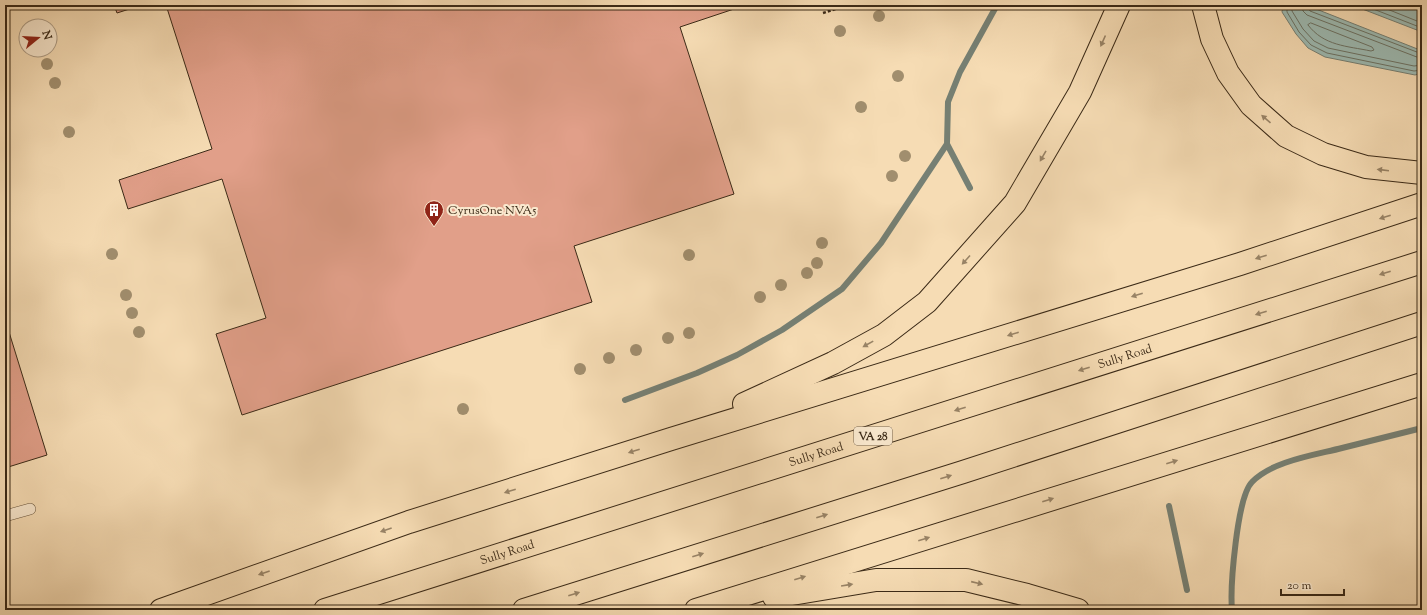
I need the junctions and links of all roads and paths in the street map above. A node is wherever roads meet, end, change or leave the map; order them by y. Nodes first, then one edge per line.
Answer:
1 (1119, 5) edge
2 (1203, 5) edge
3 (842, 7) dead end
4 (823, 13) dead end
5 (1422, 173) edge
6 (1422, 204) edge
7 (1422, 262) edge
8 (1422, 323) edge
9 (1422, 384) edge
10 (671, 439) junction
11 (30, 509) dead end
12 (5, 516) edge
13 (161, 610) edge
14 (325, 610) edge
15 (524, 610) edge
16 (697, 610) edge
17 (1078, 610) edge

1 -> 10 highway
5 -> 2 highway
3 - 4 path
6 -> 10 highway
7 -> 14 highway, Sully Road / VA 28
15 -> 8 highway
16 -> 9 highway
10 -> 13 highway
11 - 12 lane
16 -> 17 highway

